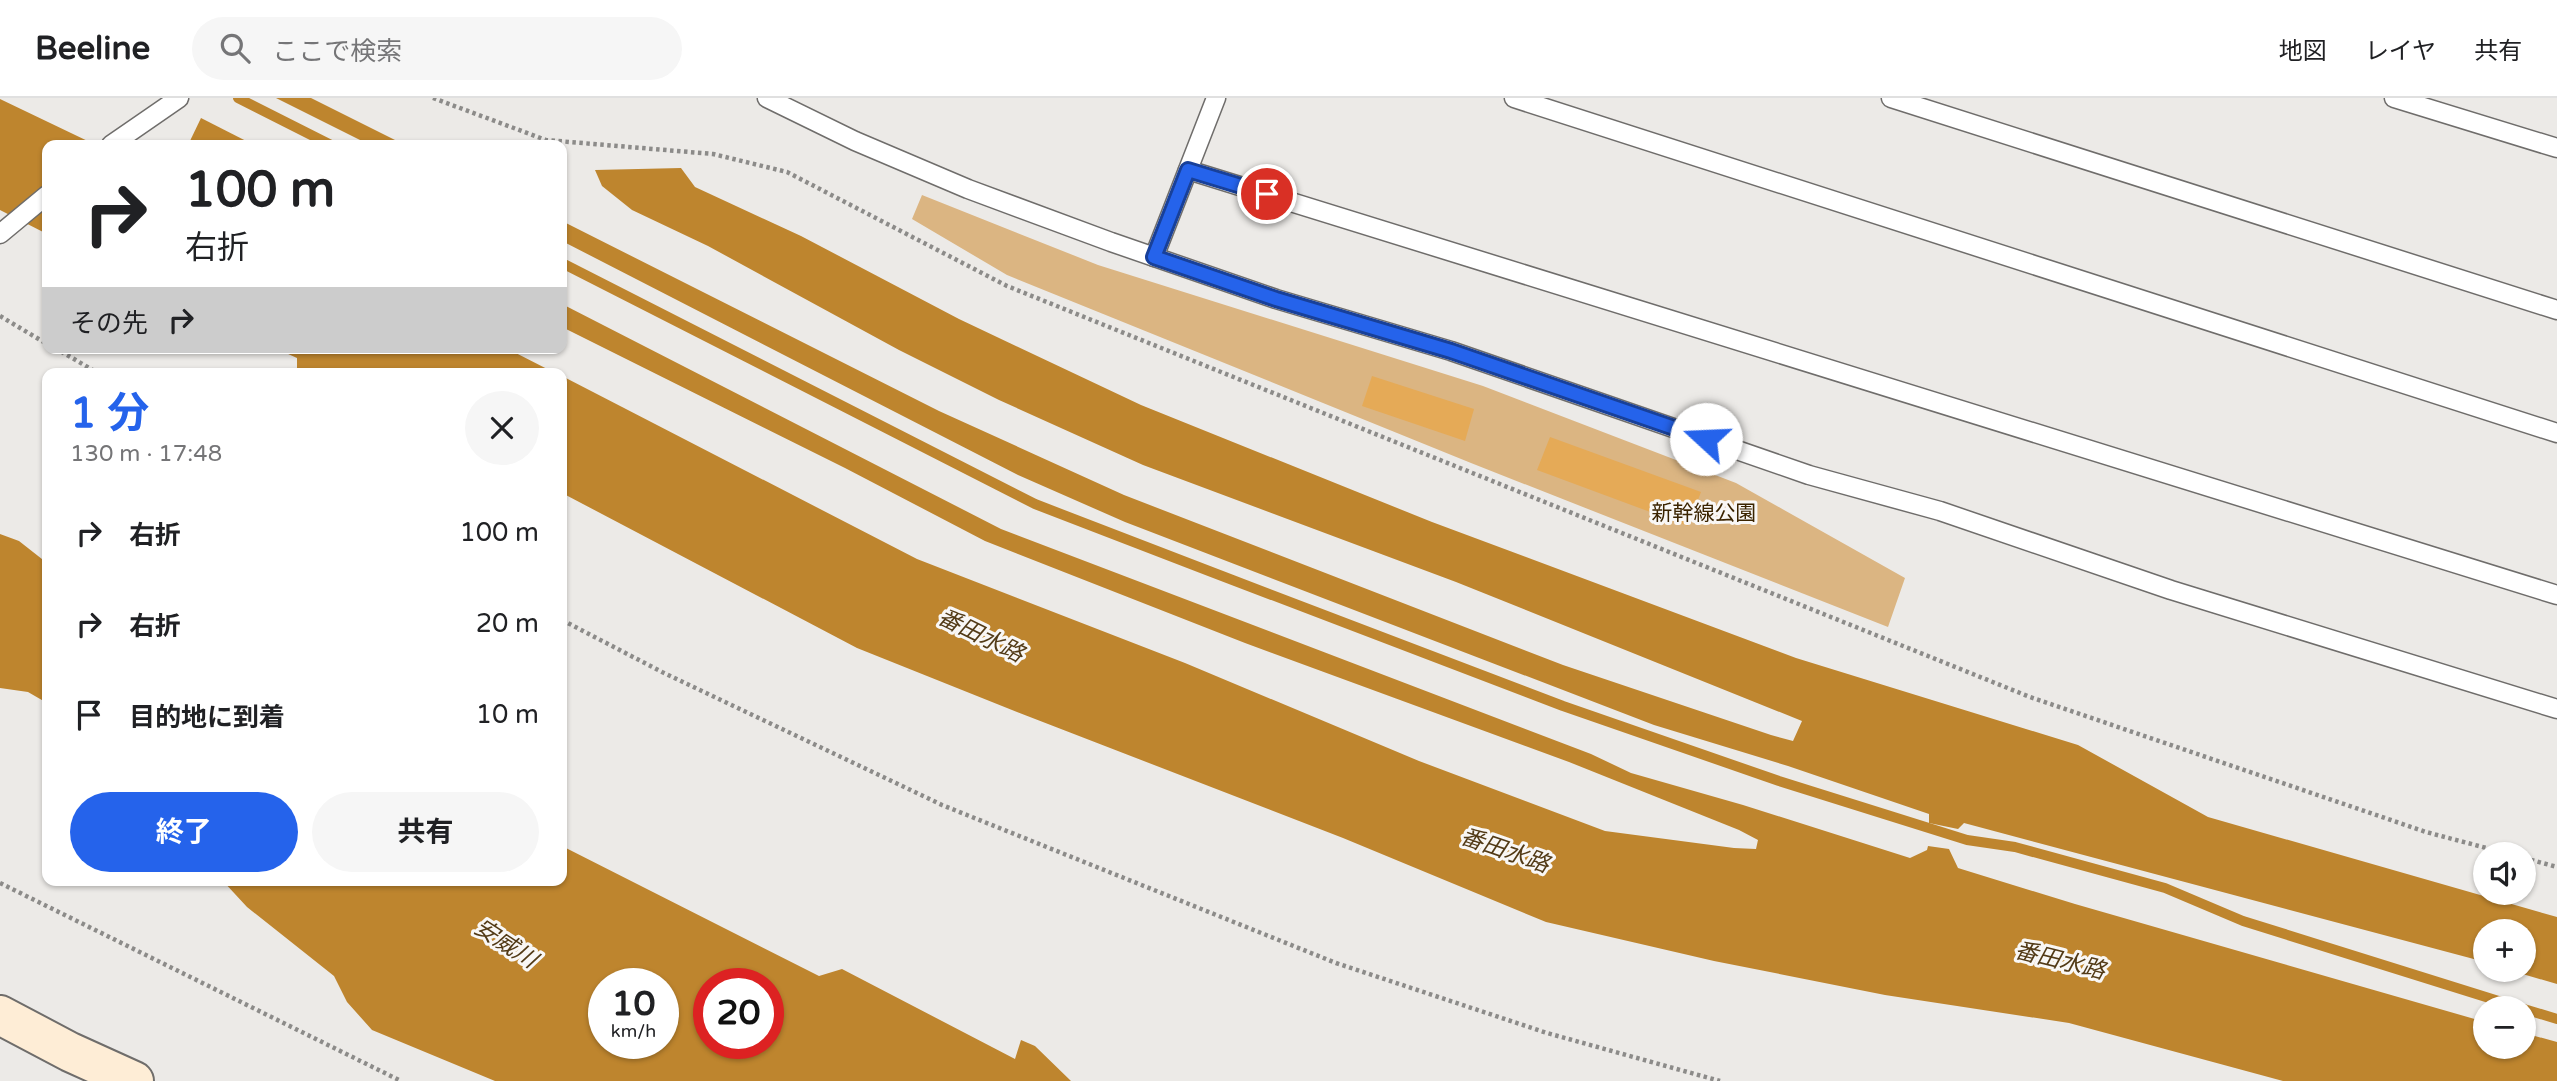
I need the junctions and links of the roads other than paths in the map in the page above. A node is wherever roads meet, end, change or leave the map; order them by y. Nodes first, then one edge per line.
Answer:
1 (179, 98) edge
2 (767, 98) edge
3 (1216, 98) edge
4 (1514, 98) edge
5 (1891, 98) edge
6 (2394, 98) edge
7 (118, 140) edge
8 (2557, 148) edge
9 (1188, 170) junction
10 (42, 199) edge
11 (0, 234) edge
12 (1154, 257) junction
13 (2557, 310) edge
14 (2557, 433) edge
15 (2557, 595) edge
16 (2557, 709) edge
17 (0, 1015) edge
18 (134, 1081) edge

1 - 7 lane
2 - 12 lane
3 - 9 lane
4 - 14 lane
5 - 13 lane
6 - 8 lane
9 - 12 lane
9 - 15 lane
10 - 11 lane
12 - 16 lane
17 - 18 street

